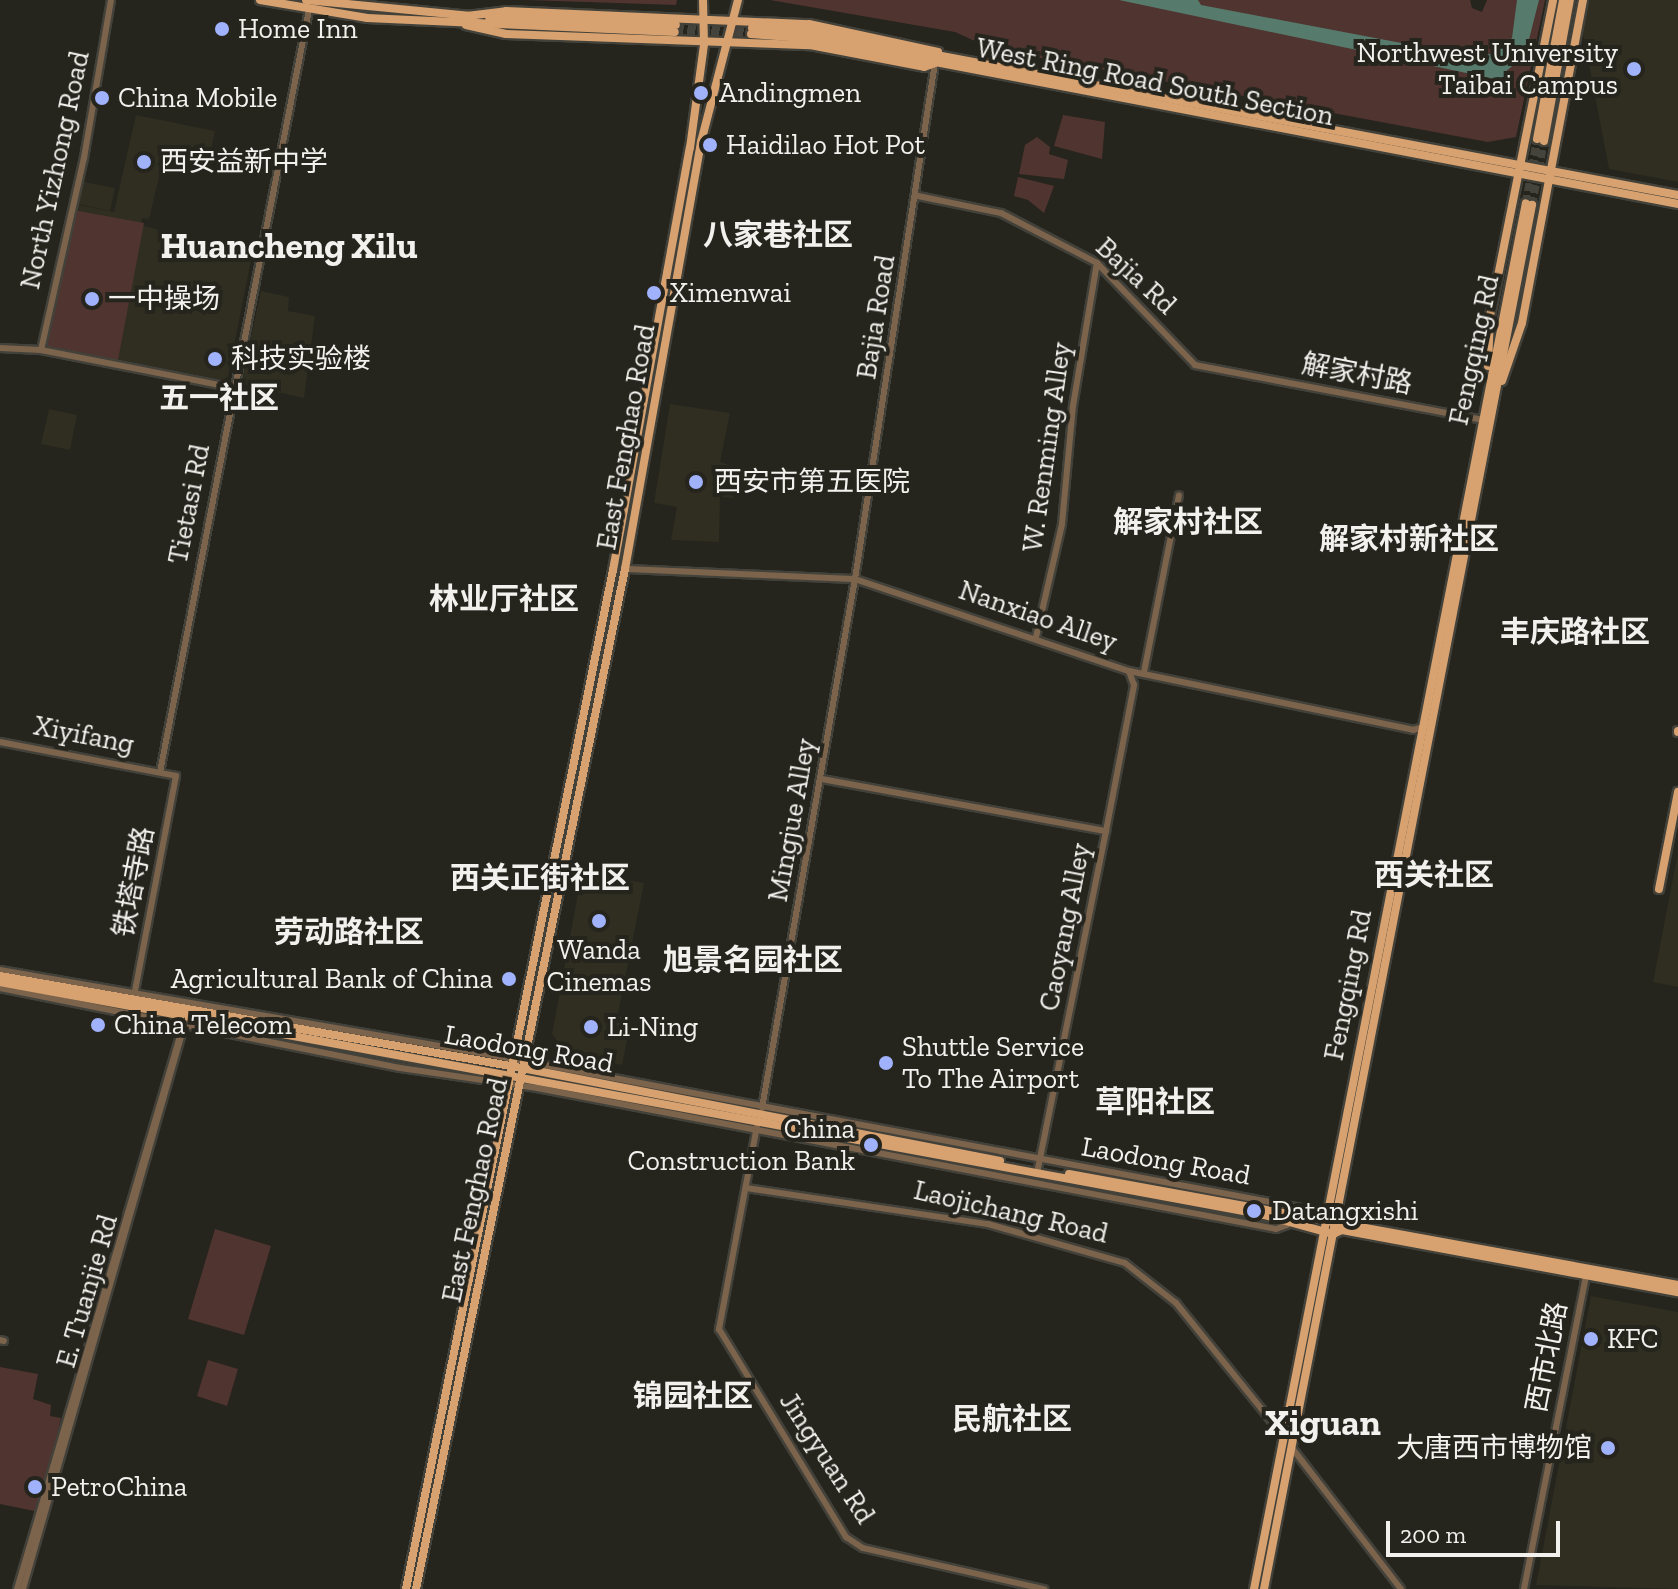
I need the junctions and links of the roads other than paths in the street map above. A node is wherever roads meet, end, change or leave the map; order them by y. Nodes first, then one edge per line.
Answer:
1 (111, 0) edge
2 (260, 0) edge
3 (306, 0) edge
4 (703, 0) edge
5 (738, 0) edge
6 (1553, 0) edge
7 (1563, 0) edge
8 (1570, 0) edge
9 (1583, 0) edge
10 (309, 10) junction
11 (704, 19) junction
12 (466, 20) junction
13 (729, 20) junction
14 (675, 28) tunnel mouth
15 (723, 43) junction
16 (704, 44) junction
17 (948, 58) junction
18 (935, 63) junction
19 (1518, 170) junction
20 (1552, 175) junction
21 (1678, 195) edge
22 (918, 196) junction
23 (1678, 204) edge
24 (1097, 263) junction
25 (0, 348) edge
26 (41, 350) junction
27 (1272, 380) joint
28 (235, 388) junction
29 (1484, 402) junction
30 (1493, 412) junction
31 (1482, 420) junction
32 (1179, 495) dead end
33 (625, 569) junction
34 (855, 579) junction
35 (1036, 637) junction
36 (1129, 671) junction
37 (1144, 672) junction
38 (1422, 725) junction
39 (1432, 727) junction
40 (0, 742) edge
41 (160, 772) junction
42 (822, 779) junction
43 (1678, 792) edge
44 (1106, 831) junction
45 (1659, 889) dead end
46 (0, 973) edge
47 (0, 985) edge
48 (133, 1004) junction
49 (187, 1014) junction
50 (508, 1072) junction
51 (521, 1073) junction
52 (759, 1119) junction
53 (1038, 1168) junction
54 (746, 1188) junction
55 (1325, 1219) junction
56 (1335, 1222) junction
57 (1287, 1225) junction
58 (1323, 1232) junction
59 (1333, 1234) junction
60 (1586, 1275) junction
61 (1678, 1285) edge
62 (1678, 1292) edge
63 (1284, 1437) junction
64 (1292, 1448) junction
65 (20, 1589) edge
66 (406, 1589) edge
67 (416, 1589) edge
68 (1044, 1589) edge
69 (1254, 1589) edge
70 (1264, 1589) edge
71 (1401, 1589) edge
72 (1524, 1589) edge

1 - 26 street, North Yizhong Road
2 - 10 main road
3 - 12 main road
4 - 11 main road, East Fenghao Road
5 - 13 main road, East Fenghao Road
6 - 19 main road
7 - 8 main road
9 - 20 main road
10 - 12 main road
10 - 28 street, Tietasi Rd
11 - 12 main road
11 - 13 main road
11 - 16 main road, East Fenghao Road
12 - 14 main road
12 - 16 main road
13 - 15 main road, East Fenghao Road
13 - 17 main road
15 - 16 main road
15 - 18 main road
15 - 33 main road, East Fenghao Road
16 - 50 main road, East Fenghao Road
17 - 18 main road, West Ring Road South Section
17 - 19 main road, West Ring Road South Section
18 - 19 main road, West Ring Road South Section
18 - 22 street, Bajia Road
19 - 20 main road, West Ring Road South Section
19 - 29 main road
20 - 21 main road
20 - 23 main road
20 - 30 main road
22 - 24 street, Bajia Rd
22 - 34 street, Bajia Road
24 - 27 street, Bajia Rd
24 - 35 street, W. Renming Alley
25 - 26 street
26 - 28 street
27 - 31 street, 解家村路
28 - 41 street, Tietasi Rd
29 - 30 main road, Fengqing Rd
29 - 31 main road, Fengqing Rd
30 - 39 main road, Fengqing Rd
31 - 38 main road, Fengqing Rd
32 - 37 street
33 - 34 street, Nanxiao Alley
33 - 51 main road, East Fenghao Road
34 - 35 street, Nanxiao Alley
34 - 42 street, Mingjue Alley
35 - 36 street, Nanxiao Alley
36 - 37 street, Nanxiao Alley
36 - 44 street
37 - 38 street, Nanxiao Alley
38 - 39 street, Nanxiao Alley
38 - 55 main road, Fengqing Rd
39 - 56 main road, Fengqing Rd
40 - 41 street, Xiyifang
41 - 48 street, 铁塔寺路
42 - 44 street, Caoyang Alley
42 - 52 street, Mingjue Alley
43 - 45 main road
44 - 53 street, Caoyang Alley
46 - 48 main road, Laodong Road
47 - 48 main road, Laodong Road
48 - 49 main road, Laodong Road
49 - 50 main road, Laodong Road
49 - 50 street, Laodong Road
49 - 65 street, E. Tuanjie Rd
50 - 51 main road, Laodong Road
50 - 51 street, Laodong Road
50 - 66 main road, East Fenghao Road
51 - 52 main road, Laodong Road
51 - 52 street, Laodong Road
51 - 67 main road, East Fenghao Road
52 - 53 main road, Laodong Road
52 - 53 street, Laodong Road
52 - 54 street, Jingyuan Rd
52 - 57 street, Laodong Road
53 - 55 main road, Laodong Road
53 - 57 main road, Laodong Road
54 - 63 street, Laojichang Road
54 - 68 street, Jingyuan Rd
55 - 56 main road, Laodong Road
55 - 58 main road, Fengqing Rd
56 - 59 main road, Fengqing Rd
56 - 61 main road, Laodong Road
57 - 58 main road, Laodong Road
58 - 59 main road, Laodong Road
58 - 63 main road, Fengqing Rd
59 - 60 main road, Laodong Road
59 - 64 main road, Fengqing Rd
60 - 62 main road, Laodong Road
60 - 72 street, 西市北路
63 - 69 main road, Fengqing Rd
64 - 70 main road, Fengqing Rd
64 - 71 street

